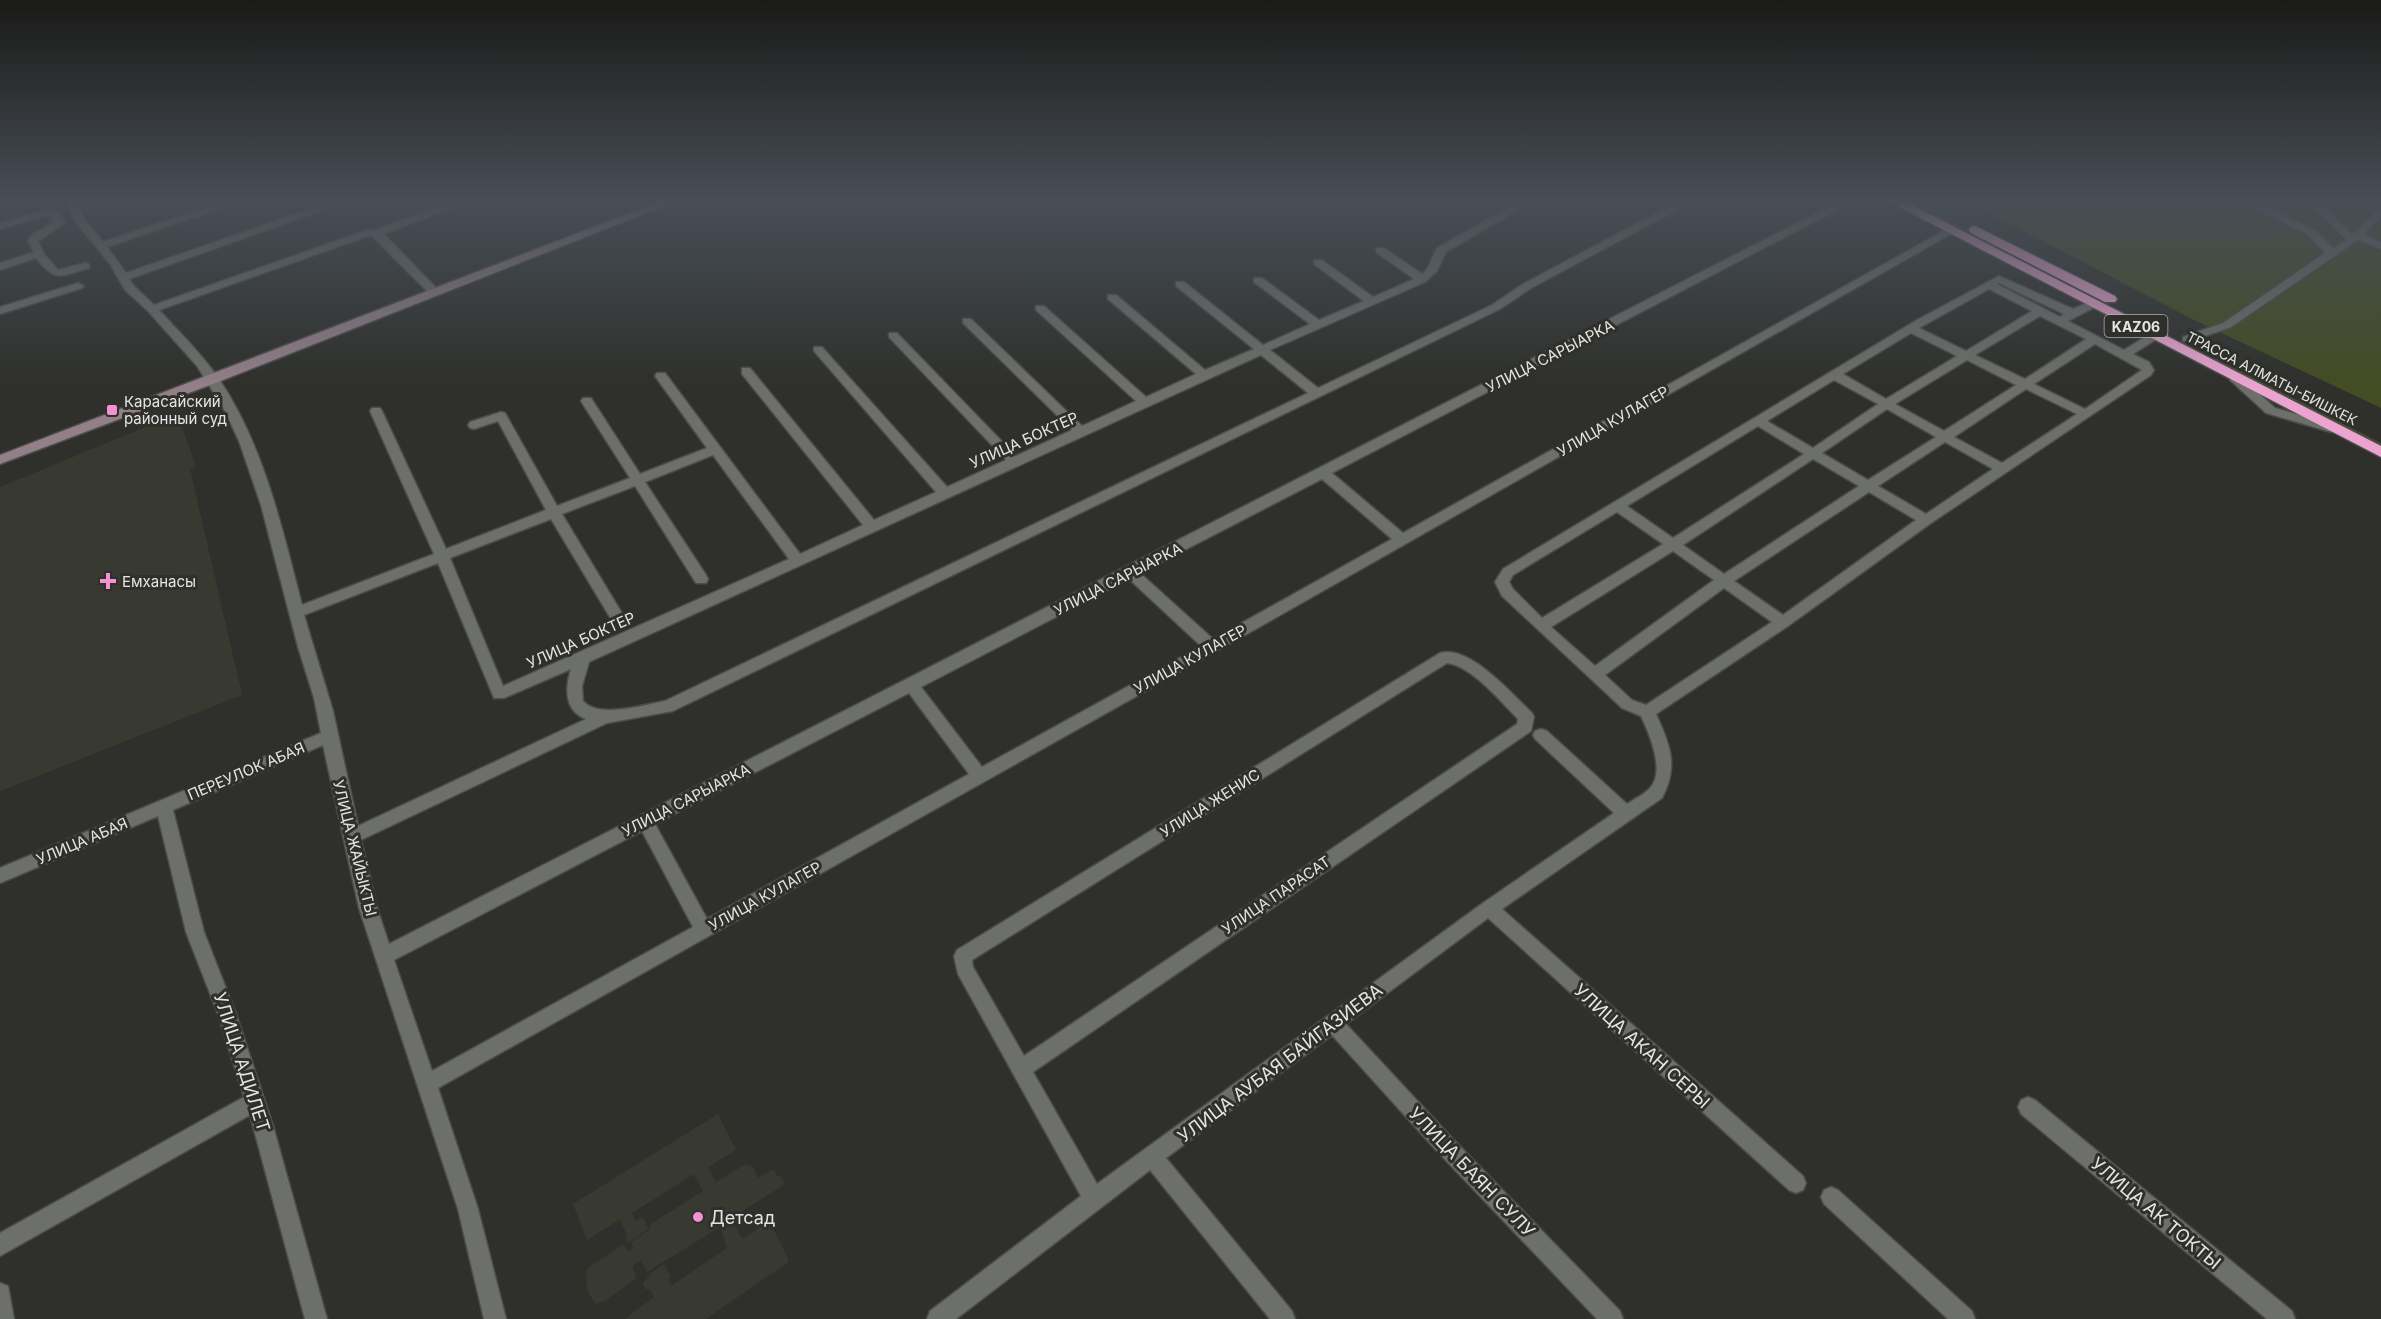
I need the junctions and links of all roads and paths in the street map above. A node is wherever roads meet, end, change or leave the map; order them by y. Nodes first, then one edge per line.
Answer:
1 (16, 262) edge
2 (44, 262) edge
3 (112, 262) edge
4 (169, 262) edge
5 (287, 262) edge
6 (405, 262) edge
7 (517, 262) edge
8 (1318, 262) dead end
9 (1398, 262) edge
10 (1436, 262) edge
11 (1574, 262) edge
12 (1733, 262) edge
13 (1897, 262) edge
14 (2009, 262) edge
15 (2037, 262) edge
16 (2321, 262) edge
17 (85, 266) dead end
18 (2046, 266) junction
19 (0, 267) edge
20 (2031, 273) junction
21 (124, 277) junction
22 (1258, 280) dead end
23 (1421, 280) junction
24 (1180, 284) dead end
25 (1990, 285) junction
26 (78, 286) dead end
27 (435, 293) junction
28 (1112, 297) dead end
29 (1370, 300) junction
30 (2092, 304) junction
31 (1040, 308) dead end
32 (152, 309) junction
33 (0, 311) edge
34 (2040, 311) junction
35 (2074, 314) junction
36 (967, 321) dead end
37 (2060, 321) junction
38 (1318, 325) junction
39 (1912, 329) junction
40 (893, 335) dead end
41 (2154, 336) junction
42 (2095, 339) junction
43 (2187, 339) junction
44 (818, 349) dead end
45 (1264, 350) junction
46 (2124, 355) junction
47 (1968, 356) junction
48 (746, 371) dead end
49 (1204, 375) junction
50 (1835, 375) junction
51 (661, 376) dead end
52 (214, 380) junction
53 (2026, 385) junction
54 (1316, 393) junction
55 (587, 401) dead end
56 (1145, 403) junction
57 (1886, 404) junction
58 (376, 411) dead end
59 (2086, 414) junction
60 (1758, 421) junction
61 (474, 425) dead end
62 (1081, 432) junction
63 (1946, 437) junction
64 (2381, 439) edge
65 (714, 450) junction
66 (2381, 452) edge
67 (1811, 454) junction
68 (0, 460) edge
69 (1015, 462) junction
70 (2004, 470) junction
71 (1323, 473) junction
72 (637, 481) junction
73 (1867, 487) junction
74 (945, 493) junction
75 (1618, 506) junction
76 (554, 513) junction
77 (1926, 520) junction
78 (872, 526) junction
79 (1402, 540) junction
80 (1671, 544) junction
81 (441, 556) junction
82 (797, 560) junction
83 (1130, 572) junction
84 (701, 579) dead end
85 (1723, 581) junction
86 (296, 613) junction
87 (616, 615) dead end
88 (1783, 622) junction
89 (1540, 626) junction
90 (1212, 647) junction
91 (583, 658) junction
92 (1595, 674) junction
93 (911, 685) junction
94 (1647, 712) junction
95 (604, 717) junction
96 (1526, 717) joint
97 (1541, 735) dead end
98 (328, 736) junction
99 (980, 776) junction
100 (164, 806) junction
101 (1626, 814) junction
102 (645, 821) junction
103 (351, 837) junction
104 (0, 876) edge
105 (1490, 908) junction
106 (704, 930) junction
107 (384, 956) junction
108 (1333, 1023) junction
109 (1020, 1070) junction
110 (427, 1084) junction
111 (255, 1101) junction
112 (2028, 1107) dead end
113 (1153, 1158) junction
114 (1796, 1183) dead end
115 (1832, 1197) dead end
116 (1094, 1199) junction
117 (0, 1245) edge
118 (0, 1294) edge
119 (943, 1317) edge
120 (3, 1319) edge
121 (316, 1319) edge
122 (495, 1319) edge
123 (1284, 1319) edge
124 (1612, 1319) edge
125 (1964, 1319) edge
126 (2284, 1319) edge

1 - 19 street
2 - 17 street
3 - 21 street, УЛИЦА ЖАЙЫКТЫ
4 - 21 street
5 - 32 street
6 - 27 street
7 - 27 street
8 - 29 street
9 - 23 street
10 - 23 street
11 - 54 street
12 - 71 street, УЛИЦА САРЫАРКА
13 - 79 street, УЛИЦА КУЛАГЕР
14 - 20 highway, ТРАССА АЛМАТЫ-БИШКЕК / KАZ06
15 - 18 highway, ТРАССА АЛМАТЫ-БИШКЕК / KАZ06
16 - 43 street
18 - 20 highway
18 - 43 highway, ТРАССА АЛМАТЫ-БИШКЕК / KАZ06
20 - 30 highway, ТРАССА АЛМАТЫ-БИШКЕК / KАZ06
21 - 32 street, УЛИЦА ЖАЙЫКТЫ
22 - 38 street
23 - 29 street, УЛИЦА БОКТЕР
24 - 45 street
25 - 34 street
25 - 35 street
25 - 39 street
26 - 33 street
27 - 52 street
28 - 49 street
29 - 38 street, УЛИЦА БОКТЕР
30 - 35 street
30 - 41 highway, ТРАССА АЛМАТЫ-БИШКЕК / KАZ06
31 - 56 street
32 - 52 street, УЛИЦА ЖАЙЫКТЫ
34 - 37 street
34 - 47 street
35 - 37 street
36 - 62 street
37 - 42 street
38 - 45 street, УЛИЦА БОКТЕР
39 - 47 street
39 - 50 street
40 - 69 street
41 - 46 street
41 - 66 highway, ТРАССА АЛМАТЫ-БИШКЕК / KАZ06
42 - 46 street
42 - 53 street
43 - 64 highway, ТРАССА АЛМАТЫ-БИШКЕК / KАZ06
44 - 74 street
45 - 49 street, УЛИЦА БОКТЕР
45 - 54 street
46 - 59 street
47 - 53 street
47 - 57 street
48 - 78 street
49 - 56 street, УЛИЦА БОКТЕР
50 - 57 street
50 - 60 street
51 - 65 street
52 - 68 street
52 - 86 street, УЛИЦА ЖАЙЫКТЫ
53 - 59 street
53 - 63 street
54 - 95 street
55 - 72 street
56 - 62 street, УЛИЦА БОКТЕР
57 - 63 street
57 - 67 street
58 - 81 street
59 - 70 street
60 - 67 street
60 - 75 street
61 - 76 street
62 - 69 street, УЛИЦА БОКТЕР
63 - 70 street
63 - 73 street
65 - 72 street
65 - 82 street
67 - 73 street
67 - 80 street
69 - 74 street, УЛИЦА БОКТЕР
70 - 77 street
71 - 79 street
71 - 83 street, УЛИЦА САРЫАРКА
72 - 76 street
72 - 84 street
73 - 77 street
73 - 85 street
74 - 78 street, УЛИЦА БОКТЕР
75 - 80 street
75 - 89 street
76 - 81 street
76 - 87 street
77 - 88 street
78 - 82 street, УЛИЦА БОКТЕР
79 - 90 street, УЛИЦА КУЛАГЕР
80 - 85 street
80 - 89 street
81 - 86 street
81 - 91 street, УЛИЦА БОКТЕР
82 - 91 street, УЛИЦА БОКТЕР
83 - 90 street
83 - 93 street, УЛИЦА САРЫАРКА
85 - 88 street
85 - 92 street
86 - 98 street, УЛИЦА ЖАЙЫКТЫ
88 - 94 street
89 - 92 street
90 - 99 street, УЛИЦА КУЛАГЕР
91 - 95 street
92 - 94 street
93 - 99 street
93 - 102 street, УЛИЦА САРЫАРКА
94 - 101 street, УЛИЦА АУБАЯ БАЙГАЗИЕВА
95 - 103 street
96 - 109 street, УЛИЦА ПАРАСАТ
96 - 109 street, УЛИЦА ЖЕНИС
97 - 101 street
98 - 100 street, ПЕРЕУЛОК АБАЯ
98 - 103 street, УЛИЦА ЖАЙЫКТЫ
99 - 106 street, УЛИЦА КУЛАГЕР
100 - 104 street, УЛИЦА АБАЯ
100 - 111 street, УЛИЦА АДИЛЕТ
101 - 105 street, УЛИЦА АУБАЯ БАЙГАЗИЕВА
102 - 106 street
102 - 107 street, УЛИЦА САРЫАРКА
103 - 107 street, УЛИЦА ЖАЙЫКТЫ
105 - 108 street, УЛИЦА АУБАЯ БАЙГАЗИЕВА
105 - 114 street, УЛИЦА АКАН СЕРЫ
106 - 110 street, УЛИЦА КУЛАГЕР
107 - 110 street, УЛИЦА ЖАЙЫКТЫ
108 - 113 street, УЛИЦА АУБАЯ БАЙГАЗИЕВА
108 - 124 street, УЛИЦА БАЯН СУЛУ
109 - 116 street
110 - 122 street, УЛИЦА ЖАЙЫКТЫ
111 - 117 street
111 - 121 street, УЛИЦА АДИЛЕТ
112 - 126 street, УЛИЦА АК ТОКТЫ
113 - 116 street, УЛИЦА АУБАЯ БАЙГАЗИЕВА
113 - 123 street
115 - 125 street
116 - 119 street, УЛИЦА АУБАЯ БАЙГАЗИЕВА
118 - 120 street

